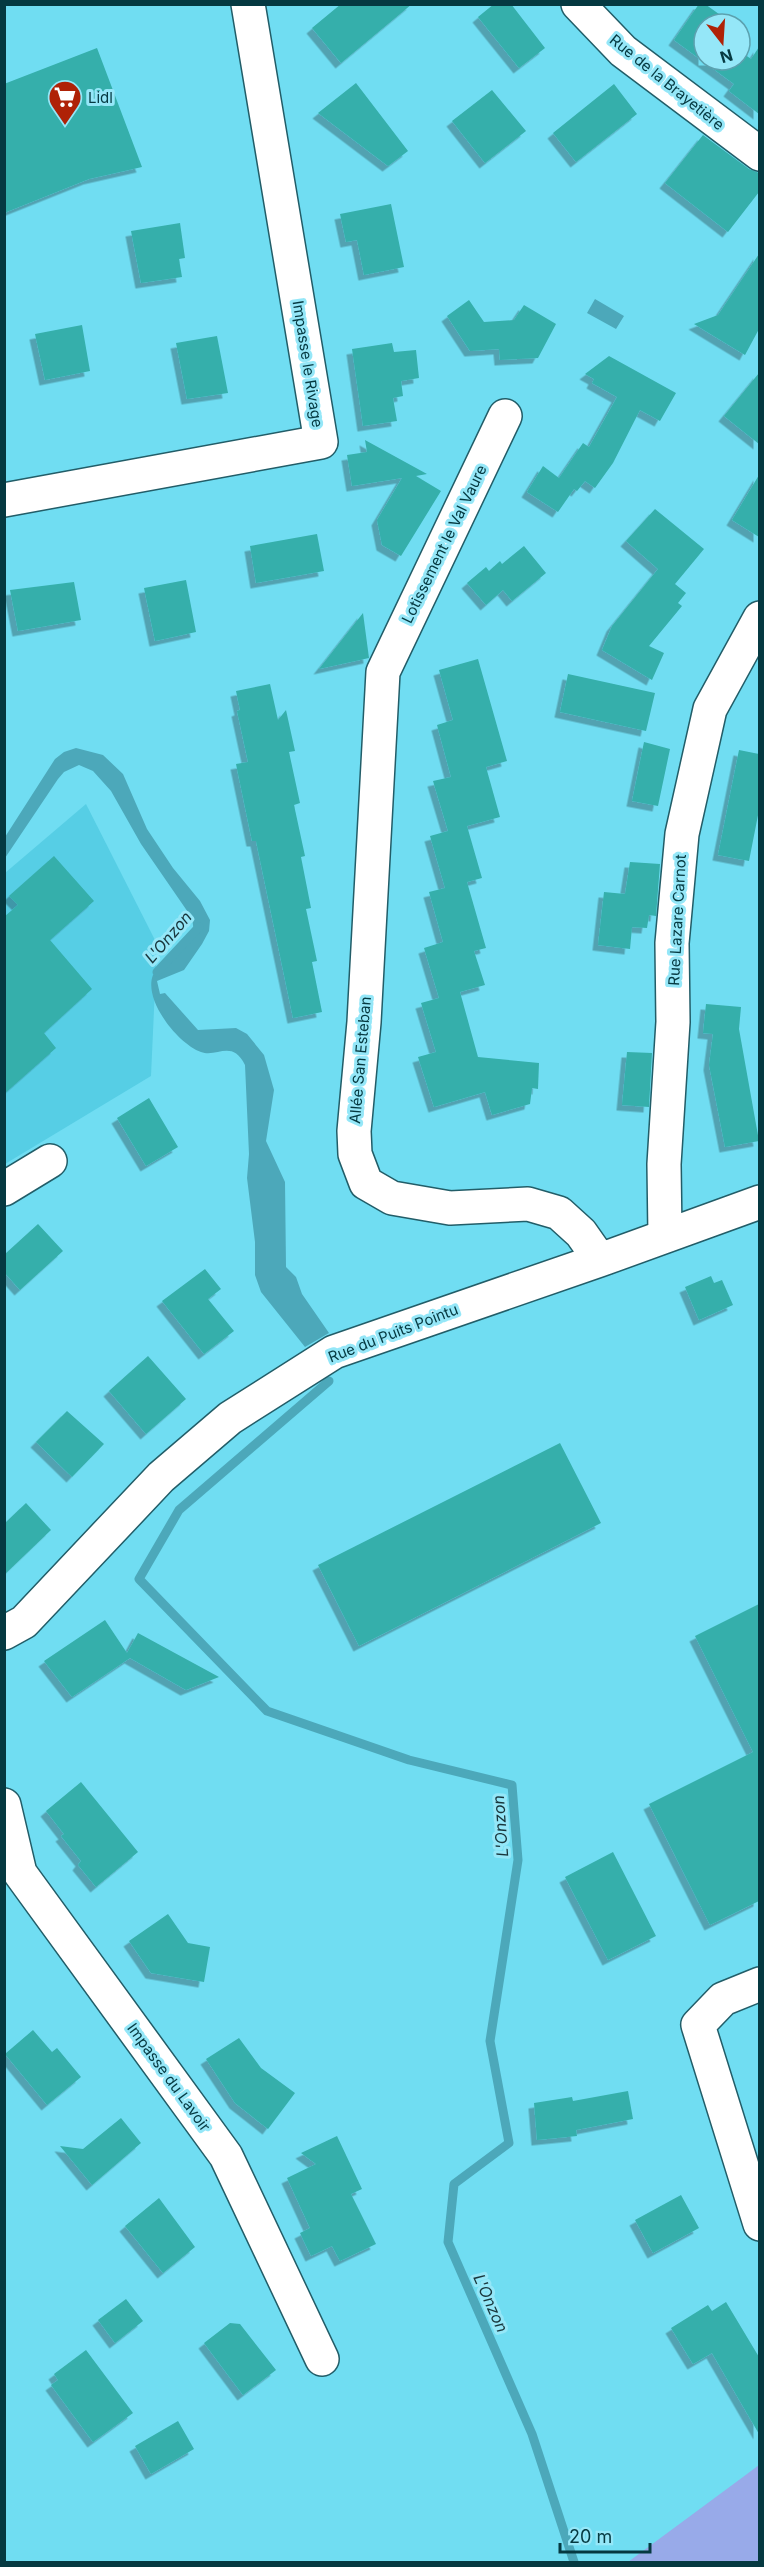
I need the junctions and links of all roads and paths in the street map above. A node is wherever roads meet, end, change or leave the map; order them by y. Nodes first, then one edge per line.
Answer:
1 (248, 4) edge
2 (578, 4) edge
3 (759, 154) edge
4 (505, 416) dead end
5 (4, 500) edge
6 (759, 618) edge
7 (383, 672) joint
8 (50, 1161) dead end
9 (4, 1189) edge
10 (759, 1202) edge
11 (665, 1236) junction
12 (600, 1260) junction
13 (4, 1633) edge
14 (4, 1805) edge
15 (759, 1984) edge
16 (759, 2224) edge
17 (322, 2359) dead end

1 - 5 street, Impasse le Rivage
2 - 3 street, Rue de la Brayetière
4 - 7 street, Lotissement le Val Vaure
6 - 11 street, Rue Lazare Carnot
7 - 12 street, Allée San Esteban
8 - 9 street
10 - 11 street, Rue du Puits Pointu
11 - 12 street, Rue du Puits Pointu
12 - 13 street, Rue du Puits Pointu
14 - 17 street, Impasse du Lavoir
15 - 16 street

